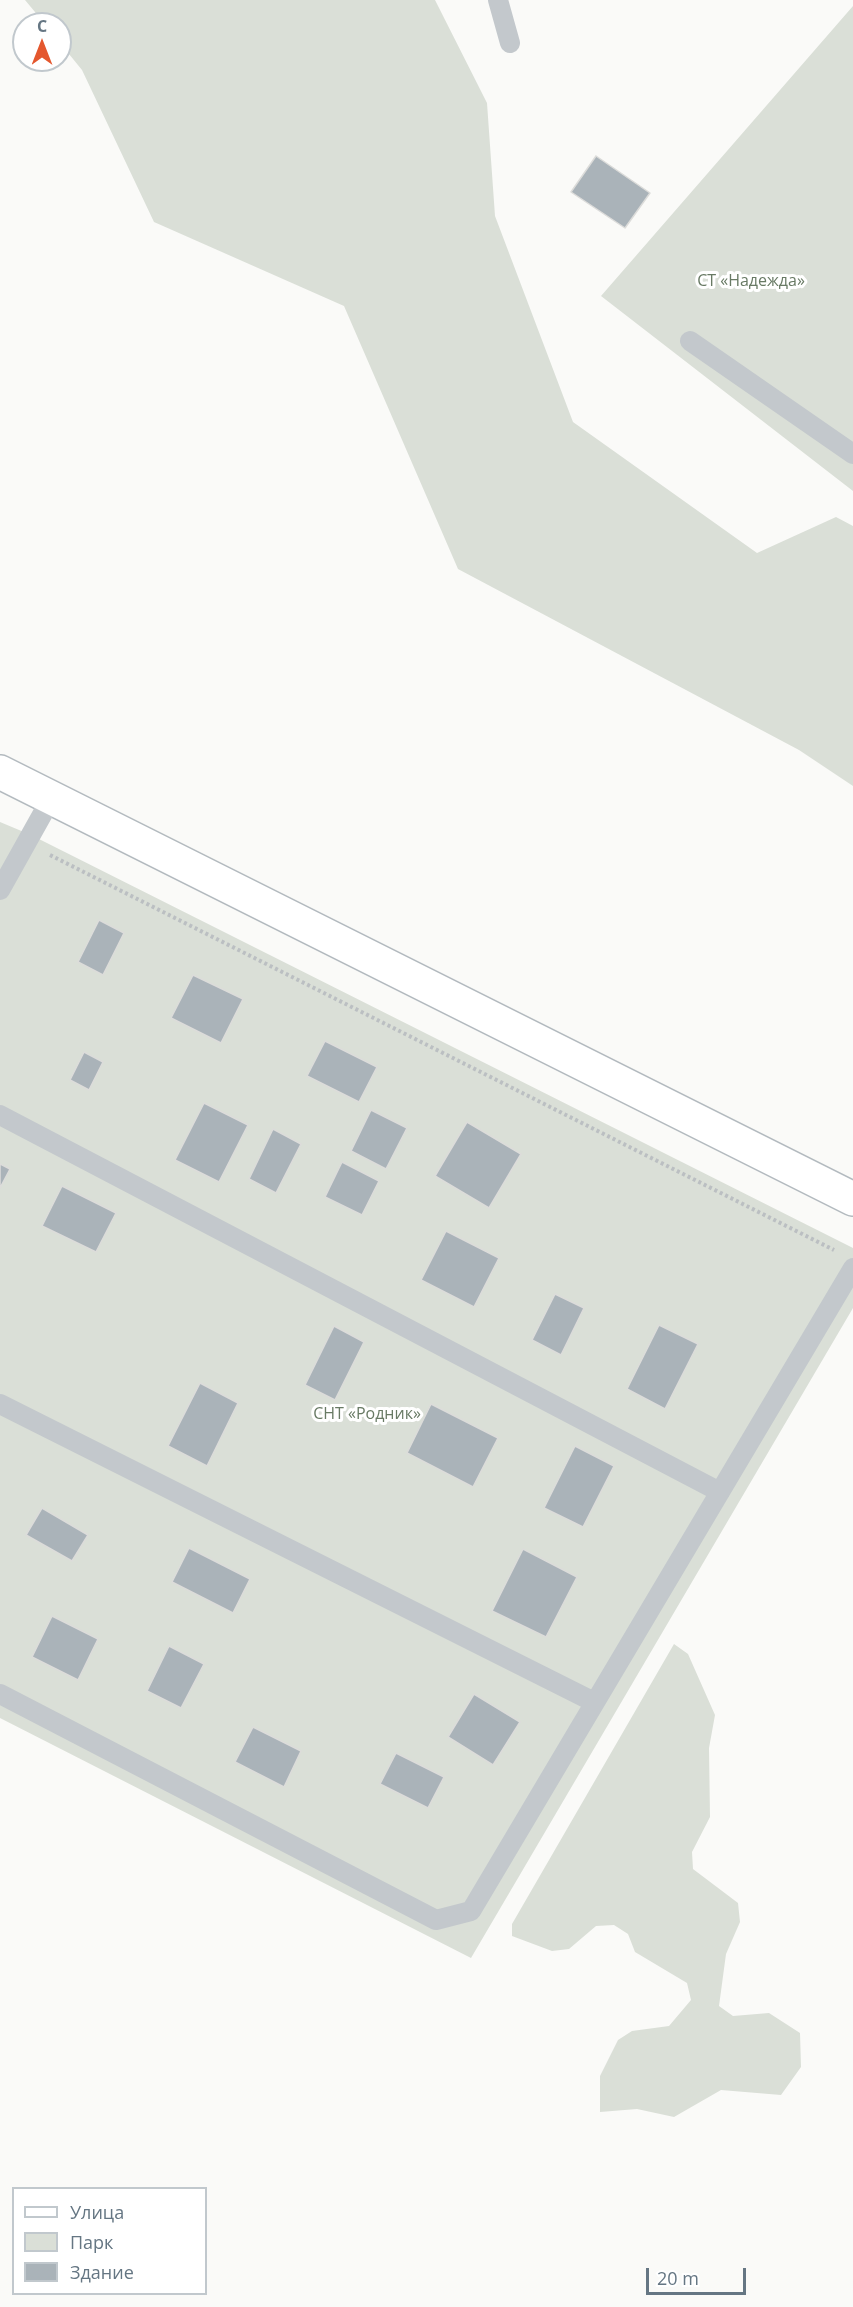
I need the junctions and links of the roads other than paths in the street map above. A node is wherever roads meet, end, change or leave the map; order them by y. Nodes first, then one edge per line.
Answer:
1 (498, 0) edge
2 (510, 43) dead end
3 (690, 341) dead end
4 (853, 454) edge
5 (0, 772) edge
6 (52, 797) junction
7 (0, 890) edge
8 (0, 1115) edge
9 (853, 1199) edge
10 (848, 1261) edge
11 (0, 1404) edge
12 (720, 1492) junction
13 (0, 1694) edge
14 (594, 1702) junction

1 - 2 lane
3 - 4 lane
5 - 6 street
6 - 7 lane
6 - 9 street
8 - 12 lane
10 - 12 lane
11 - 14 lane
12 - 14 lane
13 - 14 lane

